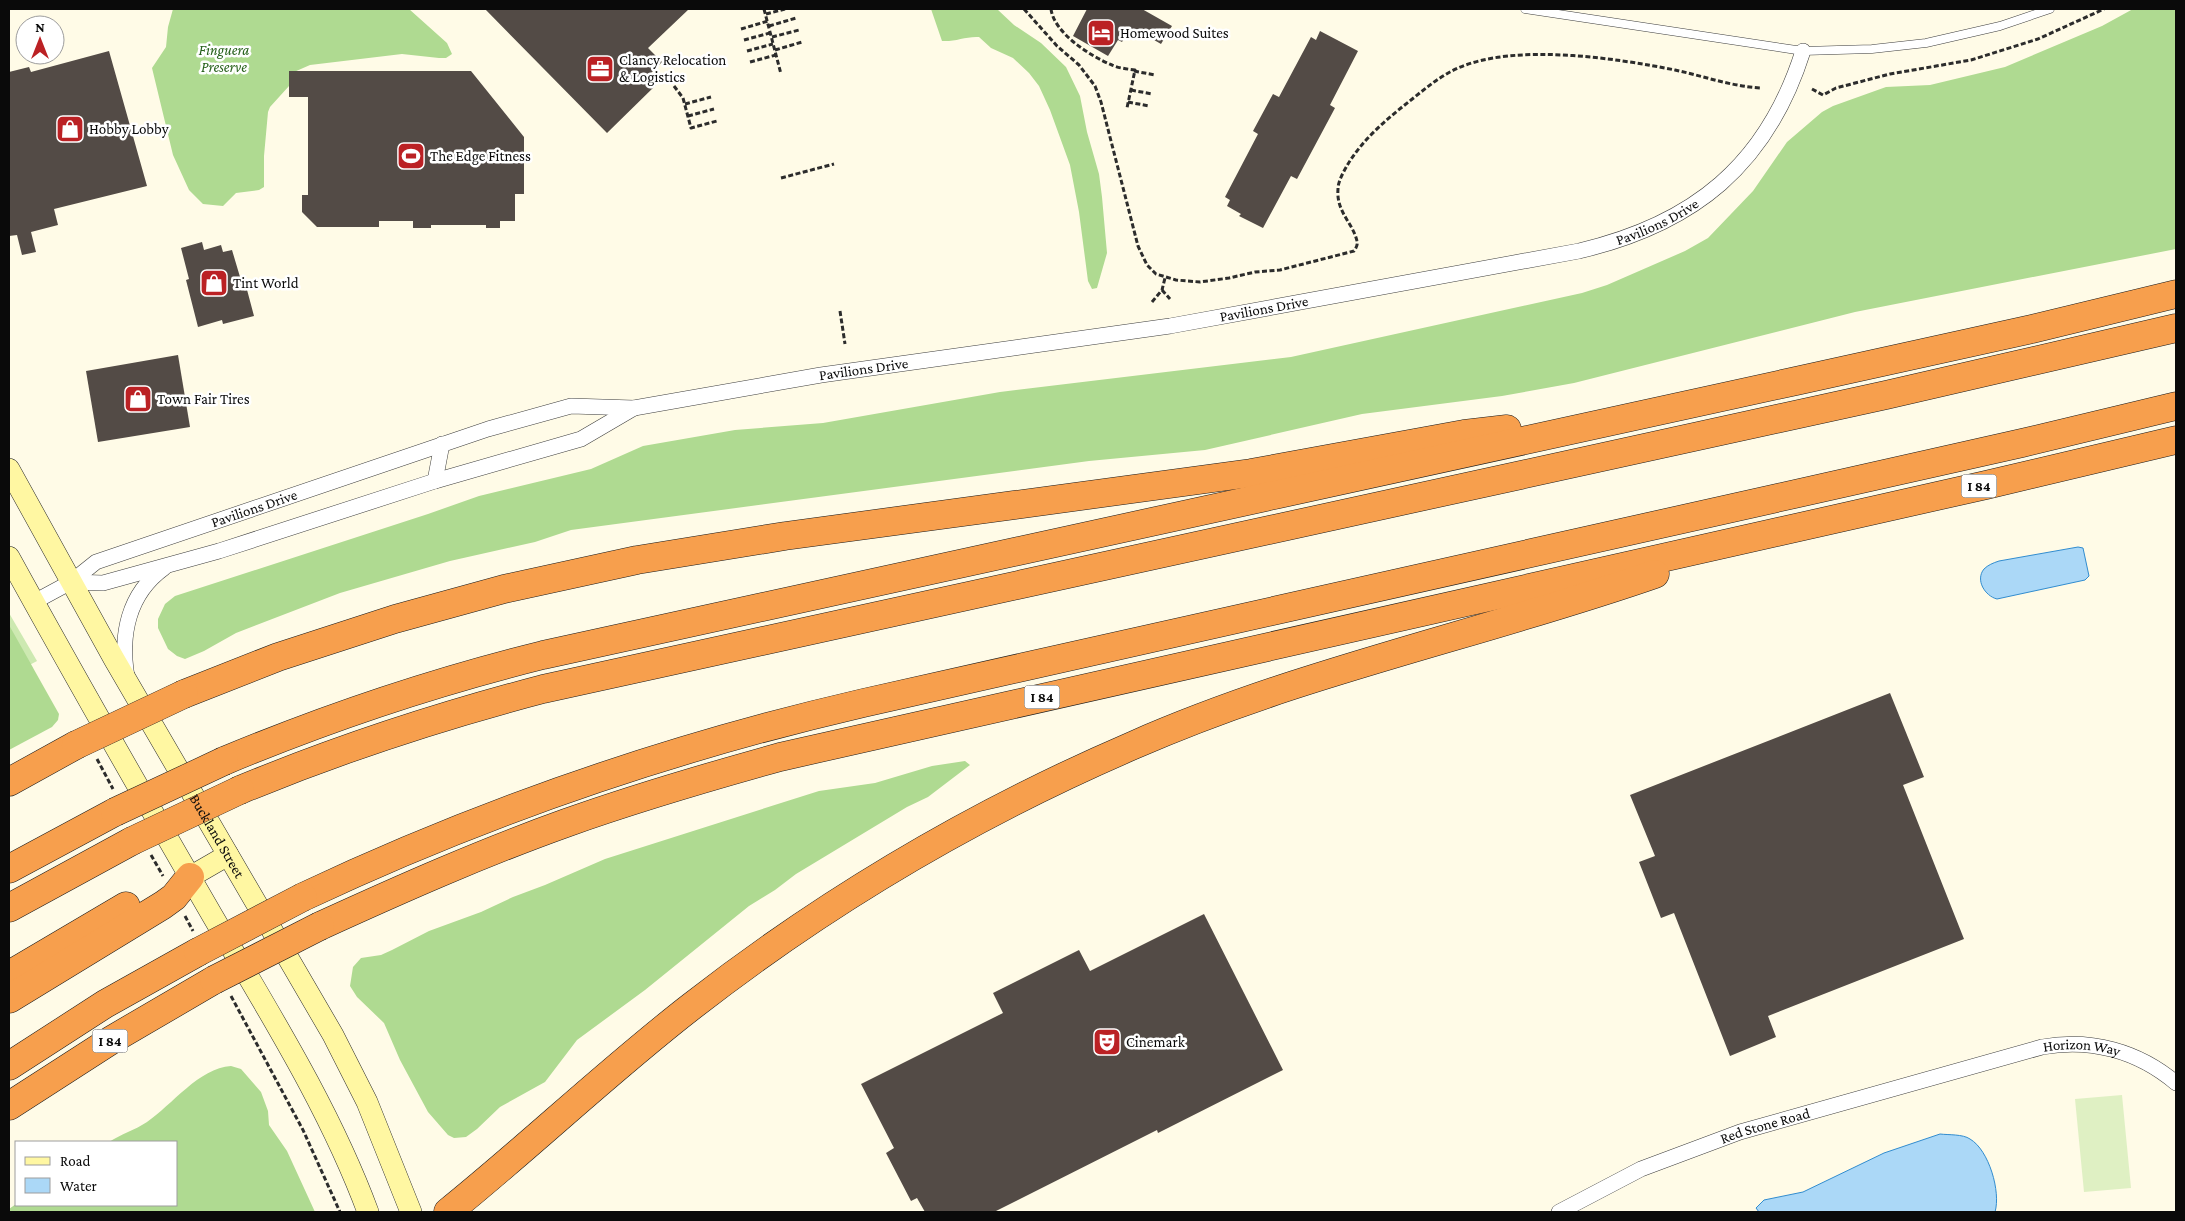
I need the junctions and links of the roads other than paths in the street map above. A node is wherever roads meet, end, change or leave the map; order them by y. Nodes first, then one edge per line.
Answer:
1 (1525, 9) edge
2 (2050, 9) edge
3 (1803, 51) junction
4 (2176, 294) edge
5 (2176, 328) edge
6 (2176, 406) edge
7 (634, 408) junction
8 (1578, 429) junction
9 (2176, 440) edge
10 (442, 444) junction
11 (9, 469) edge
12 (436, 481) junction
13 (1782, 530) junction
14 (9, 557) edge
15 (169, 564) junction
16 (72, 582) junction
17 (34, 602) junction
18 (128, 683) junction
19 (9, 782) edge
20 (228, 855) junction
21 (9, 869) edge
22 (190, 878) junction
23 (9, 908) edge
24 (9, 975) edge
25 (9, 999) edge
26 (1981, 1064) joint
27 (9, 1066) edge
28 (2176, 1083) edge
29 (9, 1106) edge
30 (368, 1212) edge
31 (411, 1212) edge
32 (448, 1212) edge
33 (1559, 1212) edge

1 - 3 lane
2 - 3 lane
3 - 7 street, Pavilions Drive
4 - 8 highway
5 - 23 highway, bridge
6 - 27 highway, bridge
7 - 10 street, Pavilions Drive
7 - 12 street, Pavilions Drive
8 - 19 highway, bridge
8 - 21 highway, bridge
9 - 13 highway, I 84
10 - 12 street
10 - 16 street, Pavilions Drive
11 - 16 main road, Buckland Street
12 - 15 street, Pavilions Drive
13 - 29 highway, I 84, bridge
13 - 32 highway
14 - 17 main road
15 - 16 street, Pavilions Drive
15 - 18 street, Pavilions Drive
16 - 17 street, Pavilions Drive
16 - 18 main road, Buckland Street
17 - 22 main road
18 - 20 main road, Buckland Street
20 - 22 main road
20 - 31 main road, Buckland Street
22 - 24 highway
22 - 25 highway
22 - 30 main road
26 - 28 street, Horizon Way
26 - 33 street, Red Stone Road

